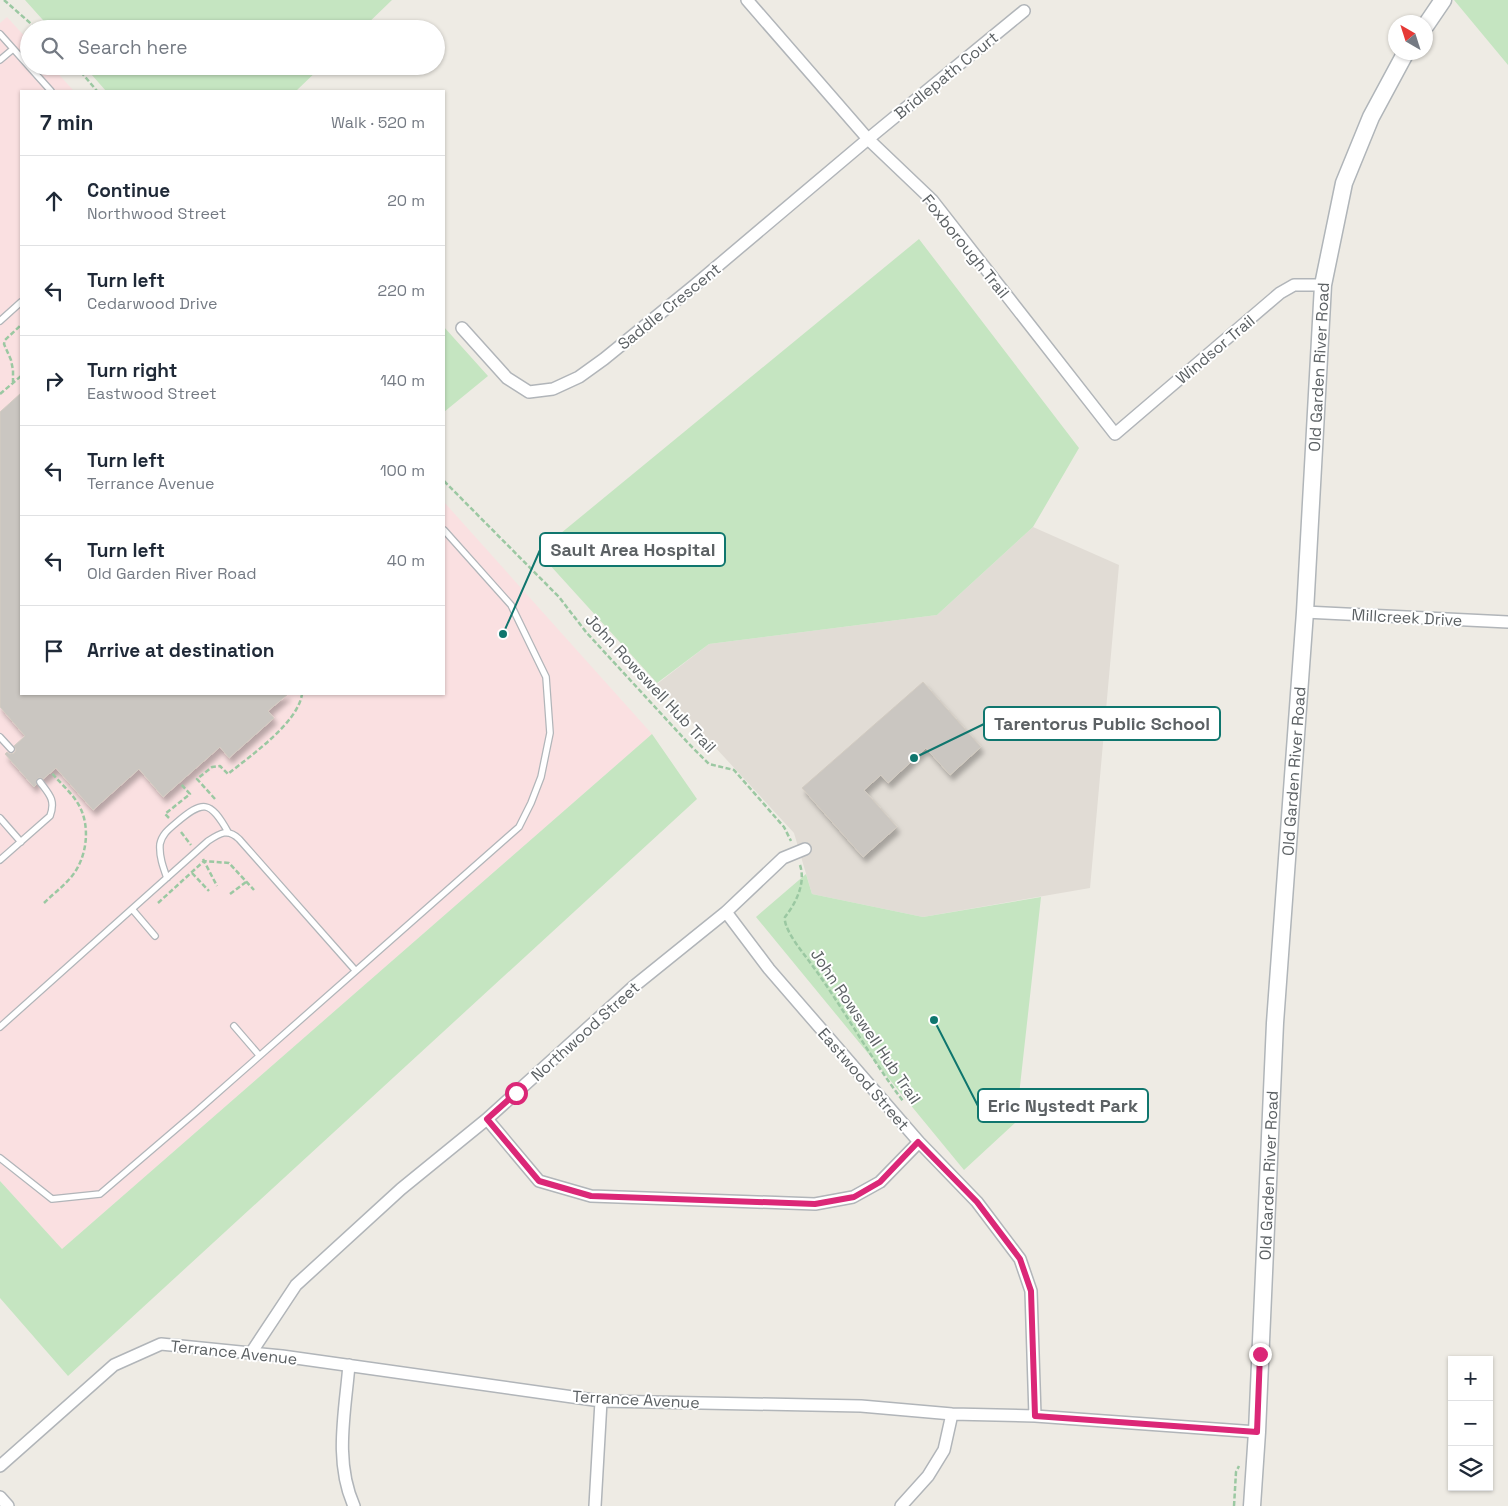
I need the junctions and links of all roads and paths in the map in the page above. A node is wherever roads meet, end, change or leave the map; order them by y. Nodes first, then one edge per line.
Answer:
1 (4, 0) edge
2 (747, 0) edge
3 (1443, 0) edge
4 (1024, 11) dead end
5 (1433, 15) edge
6 (27, 20) edge
7 (0, 34) edge
8 (13, 48) junction
9 (20, 56) edge
10 (0, 60) edge
11 (1402, 60) edge
12 (37, 75) edge
13 (84, 75) edge
14 (50, 90) edge
15 (96, 90) edge
16 (868, 139) junction
17 (1323, 285) junction
18 (20, 303) edge
19 (0, 321) edge
20 (20, 326) edge
21 (462, 328) dead end
22 (20, 377) edge
23 (13, 383) junction
24 (0, 394) edge
25 (1115, 434) joint
26 (445, 482) edge
27 (445, 531) edge
28 (1305, 612) junction
29 (1508, 622) edge
30 (302, 695) edge
31 (0, 737) edge
32 (11, 748) dead end
33 (51, 772) dead end
34 (40, 782) dead end
35 (180, 783) dead end
36 (208, 807) junction
37 (0, 818) edge
38 (175, 824) junction
39 (228, 832) junction
40 (21, 842) junction
41 (197, 851) junction
42 (801, 851) junction
43 (0, 860) edge
44 (204, 861) junction
45 (192, 872) junction
46 (167, 878) junction
47 (246, 882) junction
48 (217, 886) dead end
49 (254, 890) dead end
50 (209, 891) dead end
51 (230, 894) dead end
52 (44, 903) dead end
53 (158, 903) dead end
54 (132, 909) junction
55 (726, 912) junction
56 (155, 936) dead end
57 (355, 970) junction
58 (234, 1026) dead end
59 (0, 1027) edge
60 (260, 1055) junction
61 (903, 1102) dead end
62 (487, 1119) junction
63 (918, 1142) junction
64 (0, 1158) edge
65 (250, 1352) junction
66 (349, 1365) junction
67 (602, 1400) junction
68 (952, 1414) junction
69 (1035, 1416) junction
70 (1257, 1432) junction
71 (0, 1466) edge
72 (0, 1497) edge
73 (8, 1506) edge
74 (354, 1506) edge
75 (595, 1506) edge
76 (901, 1506) edge
77 (1252, 1506) edge

1 - 6 path
2 - 16 street, Foxborough Trail
3 - 5 main road
4 - 16 street, Bridlepath Court
7 - 8 lane
8 - 9 lane
8 - 10 lane
11 - 17 main road, Old Garden River Road
12 - 14 lane
13 - 15 path
16 - 21 street, Saddle Crescent
16 - 25 street, Foxborough Trail
17 - 25 street, Windsor Trail
17 - 28 main road, Old Garden River Road
18 - 19 lane
20 - 23 path
22 - 23 path
23 - 24 path
26 - 42 path, John Rowswell Hub Trail
27 - 57 lane
28 - 29 street, Millcreek Drive
28 - 70 main road, Old Garden River Road
30 - 36 path
31 - 32 lane
33 - 52 path
34 - 40 lane
35 - 38 path
36 - 38 lane
36 - 39 lane
37 - 40 lane
38 - 41 path
38 - 46 lane
39 - 41 lane
39 - 57 lane
40 - 43 lane
41 - 44 path
41 - 46 lane
42 - 55 street, Northwood Street
42 - 61 path, John Rowswell Hub Trail
44 - 45 path
44 - 47 path
44 - 48 path
45 - 50 path
45 - 53 path
46 - 54 lane
47 - 49 path
47 - 51 path
54 - 56 lane
54 - 59 lane
55 - 62 street, Northwood Street
55 - 63 street, Eastwood Street
57 - 60 lane
58 - 60 lane
60 - 64 lane
62 - 63 street
62 - 65 street, Northwood Street
63 - 69 street, Eastwood Street
65 - 66 street, Terrance Avenue
65 - 71 street, Terrance Avenue
66 - 67 street, Terrance Avenue
66 - 74 street
67 - 68 street, Terrance Avenue
67 - 75 street
68 - 69 street, Terrance Avenue
68 - 76 street
69 - 70 street, Terrance Avenue
70 - 77 main road, Old Garden River Road
72 - 73 street

